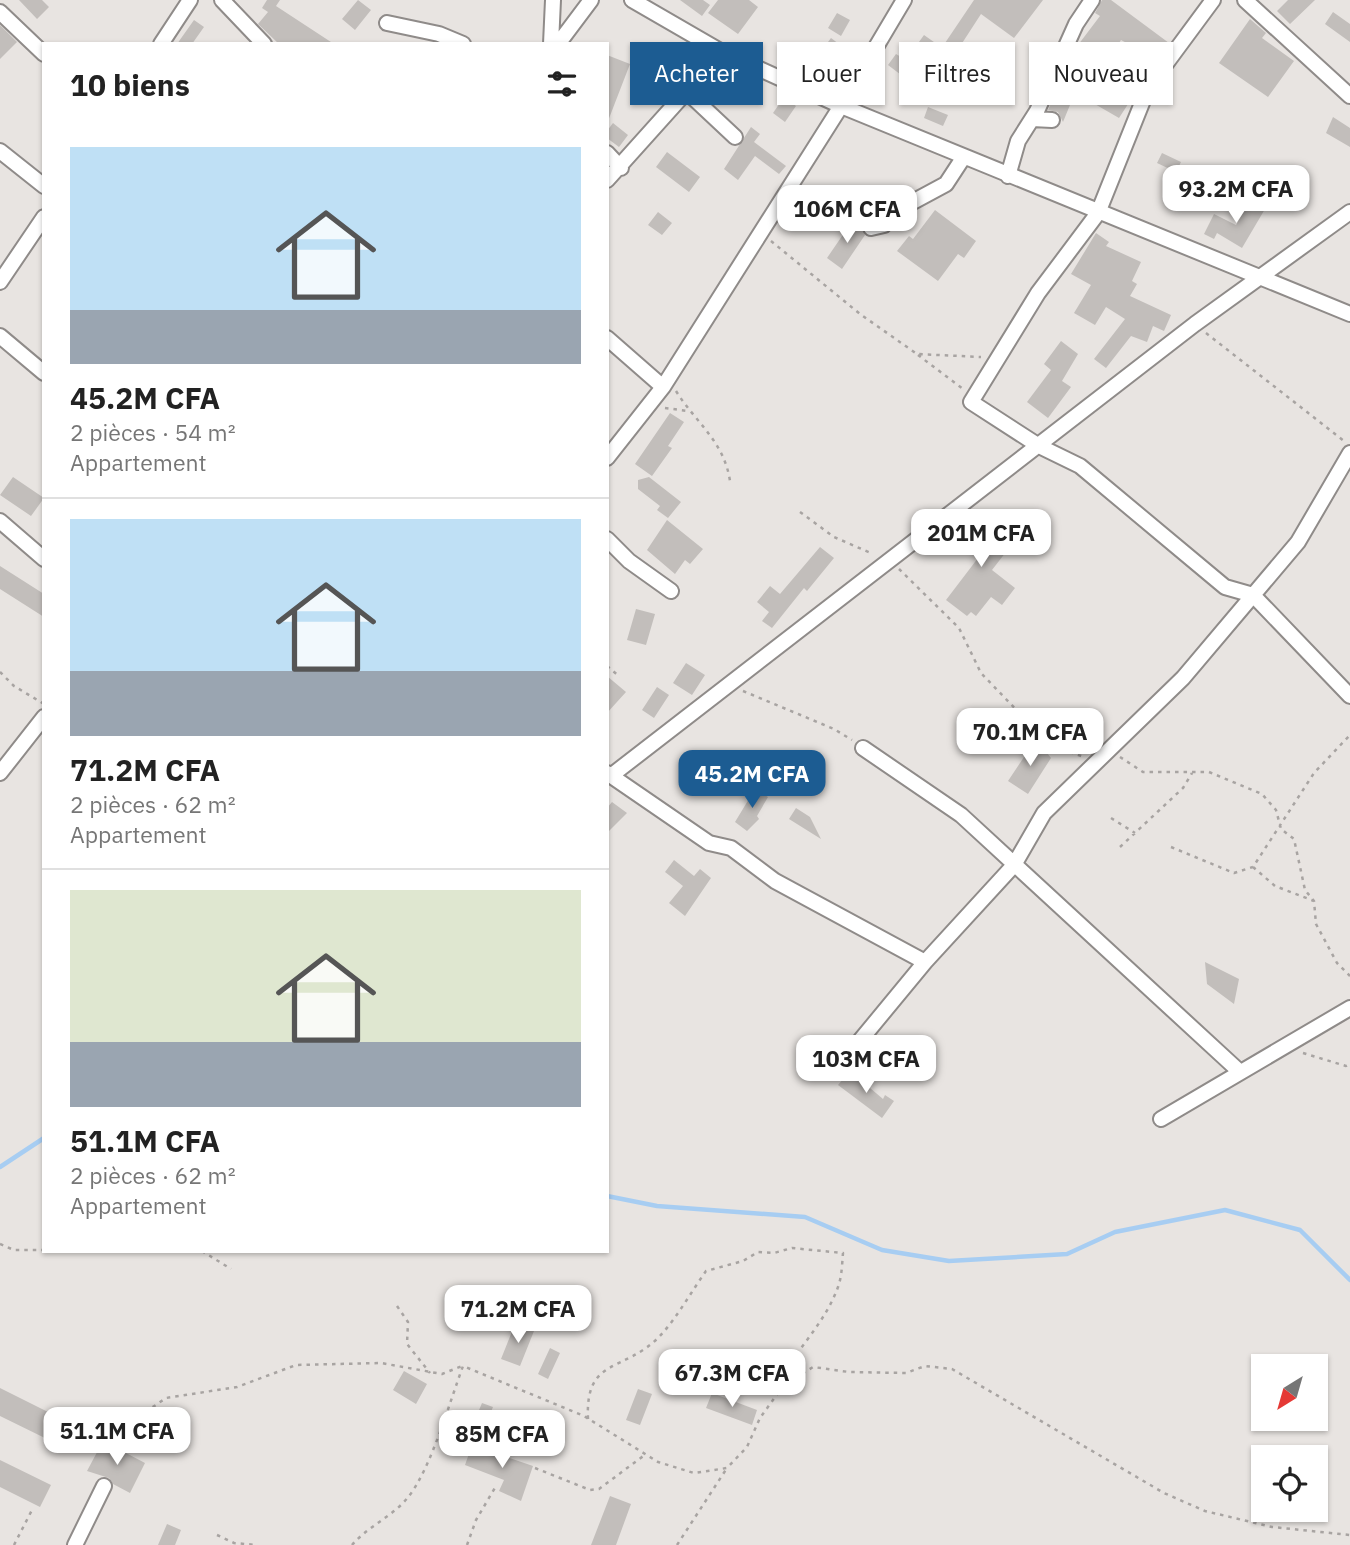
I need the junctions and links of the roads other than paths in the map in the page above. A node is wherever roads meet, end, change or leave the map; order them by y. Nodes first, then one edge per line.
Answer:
1 (190, 0) edge
2 (222, 0) edge
3 (553, 0) edge
4 (591, 0) edge
5 (632, 0) edge
6 (904, 0) edge
7 (1092, 0) edge
8 (1213, 0) edge
9 (1245, 0) edge
10 (0, 12) edge
11 (387, 23) dead end
12 (162, 42) edge
13 (262, 42) edge
14 (458, 42) edge
15 (551, 42) edge
16 (560, 42) edge
17 (705, 42) edge
18 (42, 52) edge
19 (763, 71) edge
20 (1350, 96) edge
21 (676, 105) edge
22 (701, 105) edge
23 (841, 106) junction
24 (1032, 119) junction
25 (1052, 120) dead end
26 (735, 137) dead end
27 (0, 151) edge
28 (609, 155) edge
29 (963, 158) junction
30 (621, 168) junction
31 (1008, 176) junction
32 (609, 178) edge
33 (42, 184) edge
34 (1350, 212) edge
35 (1098, 213) junction
36 (42, 220) edge
37 (871, 228) dead end
38 (1258, 278) junction
39 (0, 282) edge
40 (1350, 314) edge
41 (0, 336) edge
42 (609, 340) edge
43 (42, 371) edge
44 (666, 383) junction
45 (1039, 446) junction
46 (1350, 453) edge
47 (609, 456) edge
48 (0, 521) edge
49 (609, 541) edge
50 (42, 557) edge
51 (671, 591) dead end
52 (1253, 595) junction
53 (1350, 696) edge
54 (42, 720) edge
55 (863, 748) road end
56 (0, 773) edge
57 (610, 774) edge
58 (1014, 865) junction
59 (925, 962) junction
60 (1350, 1008) edge
61 (849, 1054) dead end
62 (1240, 1072) junction
63 (1161, 1119) dead end
64 (104, 1486) dead end
65 (75, 1545) edge

1 - 12 street
2 - 13 street
3 - 15 street
4 - 16 street
5 - 17 street
6 - 23 street
7 - 24 street
8 - 35 street
9 - 20 street
10 - 18 street
11 - 14 street
19 - 23 street
21 - 30 street
22 - 26 street
23 - 29 street
23 - 44 street
24 - 25 street
24 - 31 street
27 - 33 street
28 - 30 street
29 - 31 street
29 - 37 street
30 - 32 street
31 - 35 street
34 - 38 street
35 - 38 street
35 - 45 street
36 - 39 street
38 - 40 street
38 - 45 street
41 - 43 street
42 - 44 street
44 - 47 street
45 - 52 street
45 - 57 street
46 - 52 street
48 - 50 street
49 - 51 street
52 - 53 street
52 - 58 street
54 - 56 street
55 - 58 street
57 - 59 street
58 - 59 street
58 - 62 street
59 - 61 street
60 - 62 street
62 - 63 street
64 - 65 street

